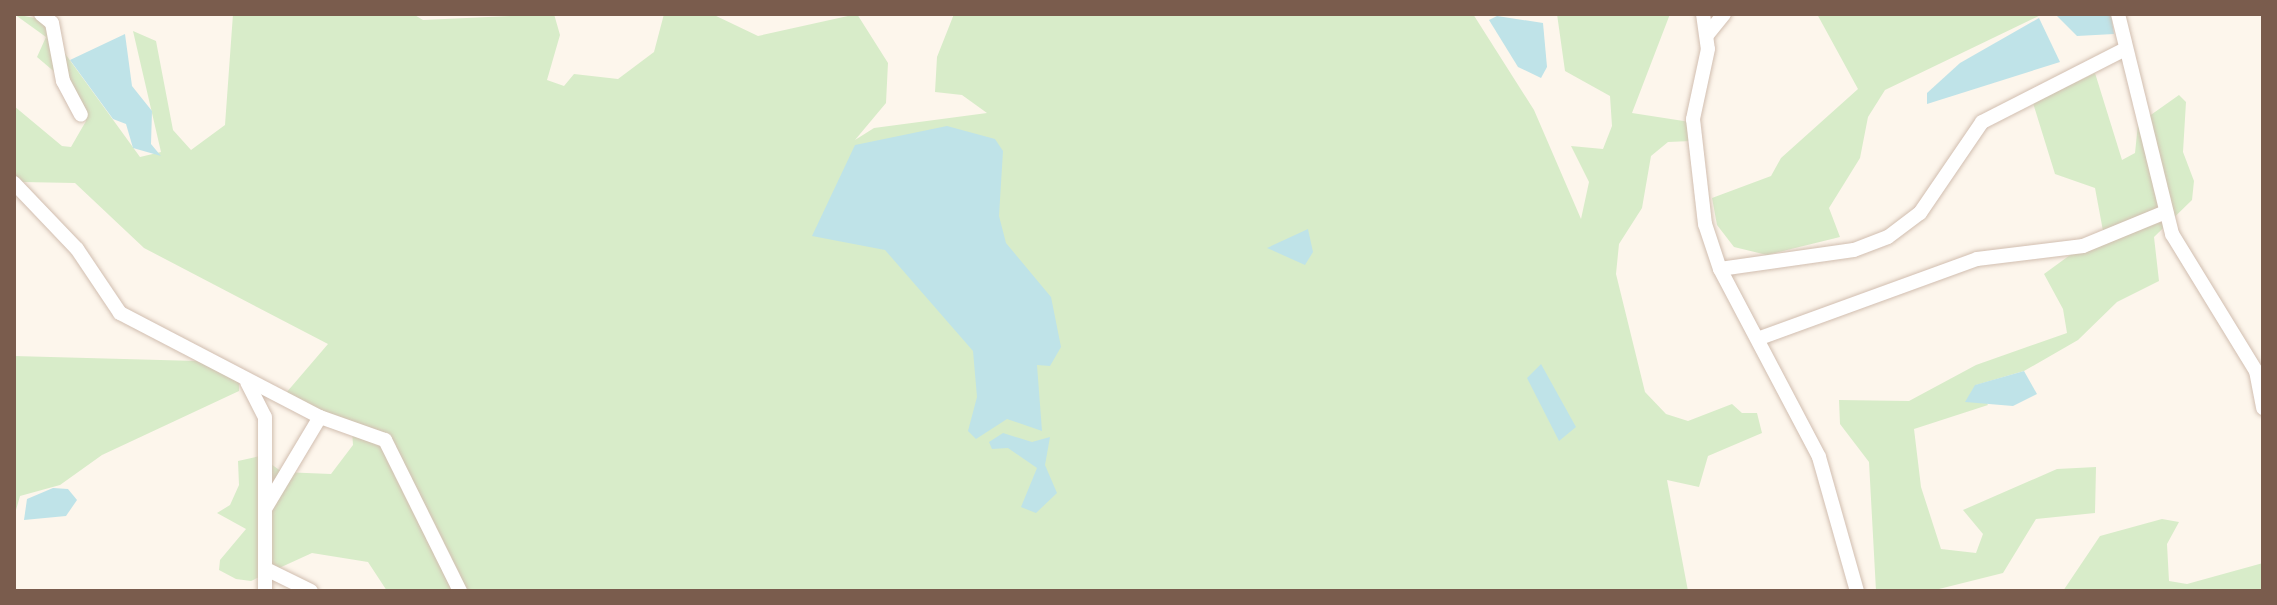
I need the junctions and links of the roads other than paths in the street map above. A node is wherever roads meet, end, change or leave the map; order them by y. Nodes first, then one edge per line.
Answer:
1 (41, 14) edge
2 (1703, 14) edge
3 (1724, 14) edge
4 (2118, 14) edge
5 (1707, 35) junction
6 (2125, 49) junction
7 (81, 115) dead end
8 (14, 183) edge
9 (2166, 212) junction
10 (1720, 269) junction
11 (1760, 338) junction
12 (247, 381) junction
13 (2263, 408) edge
14 (320, 417) junction
15 (265, 509) junction
16 (266, 569) junction
17 (265, 591) edge
18 (311, 591) edge
19 (460, 591) edge
20 (1857, 591) edge

1 - 7 street
2 - 5 street
3 - 5 street
4 - 6 street
5 - 10 street
6 - 9 street
6 - 10 street
8 - 12 street
9 - 11 street
9 - 13 street
10 - 11 street
11 - 20 street
12 - 14 street
12 - 15 street
14 - 15 street
14 - 19 street
15 - 16 street
16 - 17 street
16 - 18 street

